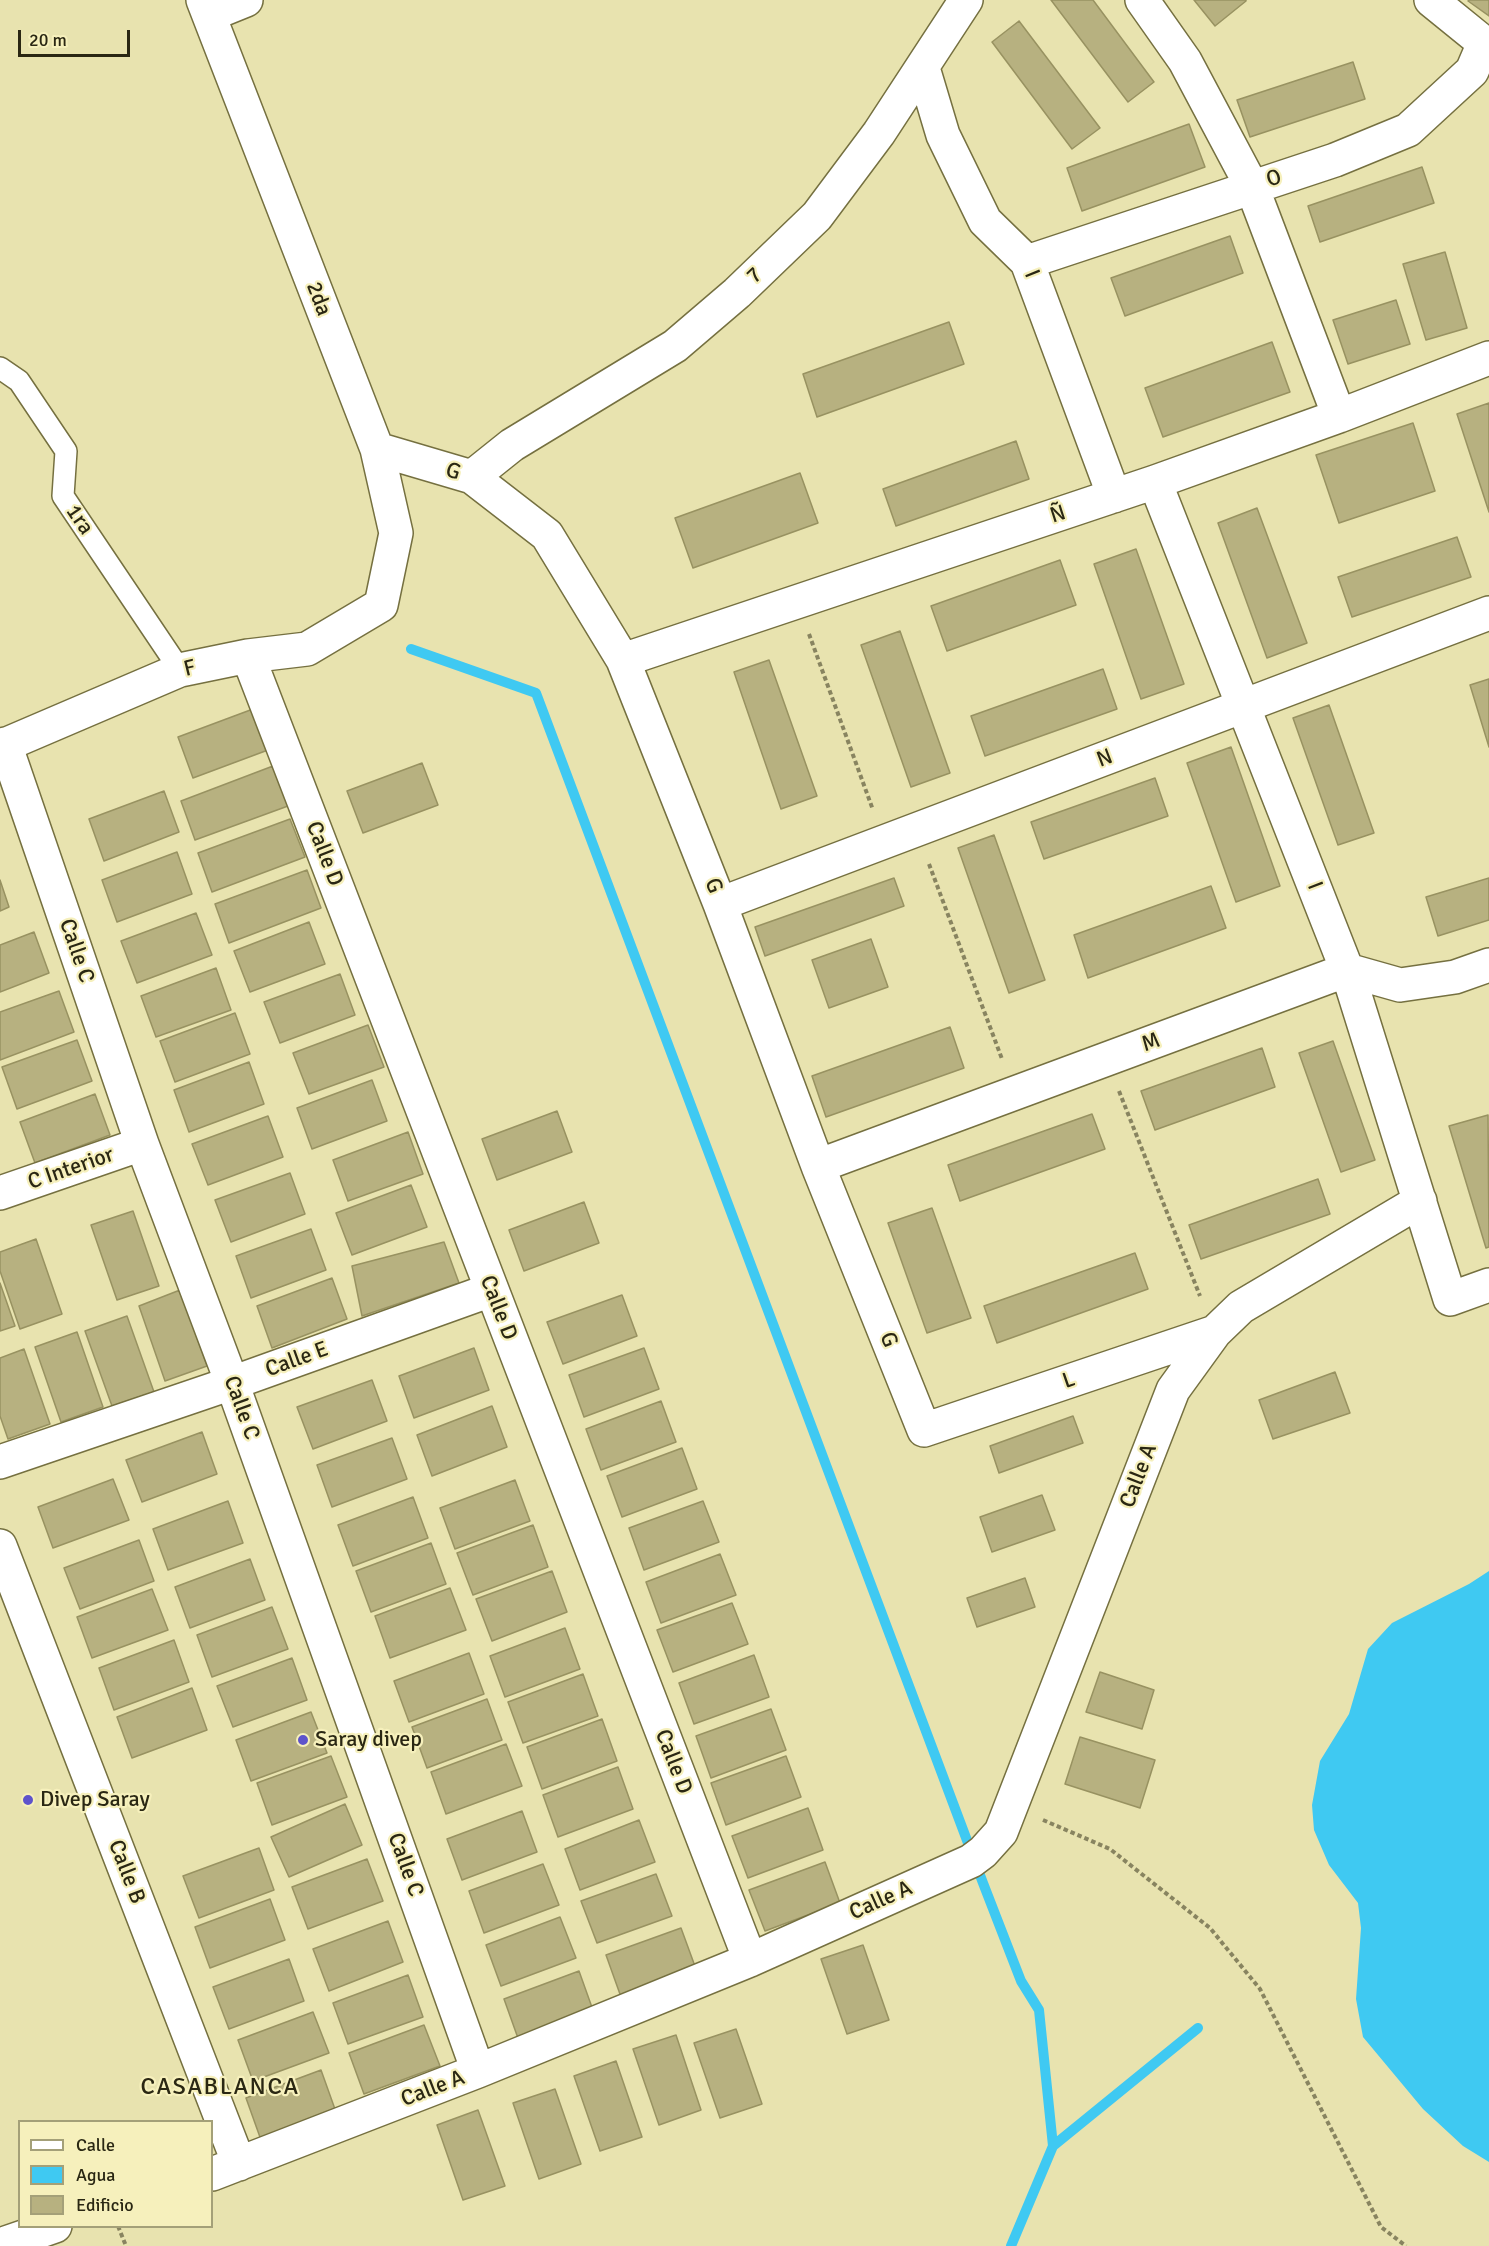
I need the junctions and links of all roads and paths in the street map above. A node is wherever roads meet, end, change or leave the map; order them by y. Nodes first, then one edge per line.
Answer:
1 (246, 0) edge
2 (966, 0) edge
3 (1142, 0) edge
4 (1431, 0) edge
5 (206, 7) edge
6 (923, 68) junction
7 (1252, 187) junction
8 (1027, 262) junction
9 (1489, 358) edge
10 (0, 368) edge
11 (1339, 416) junction
12 (377, 449) junction
13 (472, 477) junction
14 (1155, 482) junction
15 (1114, 496) junction
16 (798, 602) junction
17 (381, 605) joint
18 (1489, 614) edge
19 (248, 656) junction
20 (623, 660) junction
21 (180, 670) junction
22 (1244, 707) junction
23 (2, 746) edge
24 (916, 830) junction
25 (884, 842) junction
26 (720, 904) junction
27 (1489, 965) edge
28 (1347, 970) junction
29 (1107, 1059) junction
30 (1015, 1094) junction
31 (142, 1144) junction
32 (818, 1166) junction
33 (0, 1193) edge
34 (1420, 1201) junction
35 (1489, 1285) edge
36 (491, 1290) junction
37 (1215, 1332) junction
38 (232, 1383) junction
39 (924, 1430) joint
40 (0, 1462) edge
41 (0, 1546) edge
42 (1011, 1806) junction
43 (750, 1960) junction
44 (478, 2071) junction
45 (207, 2120) edge
46 (213, 2136) edge
47 (225, 2169) edge
48 (49, 2228) edge
49 (119, 2228) edge
50 (0, 2245) edge
51 (126, 2246) edge
52 (1406, 2246) edge

1 - 5 street
2 - 6 street, 7
3 - 7 street
4 - 7 street, O
5 - 12 street, 2da
6 - 8 street, I
6 - 13 street, 7
7 - 8 street, O
7 - 11 street
8 - 15 street, I
9 - 11 street, Ñ
10 - 21 lane, 1ra
11 - 14 street, Ñ
12 - 13 street, G
12 - 17 street, 2da
13 - 20 street, G
14 - 15 street, Ñ
14 - 22 street, I
15 - 16 street, Ñ
16 - 20 street, Ñ
16 - 25 path
17 - 19 street, F
18 - 22 street, N
19 - 21 street, F
19 - 36 street, Calle D
20 - 26 street, G
21 - 23 street, F
22 - 24 street, N
22 - 28 street, I
23 - 31 street, Calle C
24 - 25 street, N
24 - 30 path
25 - 26 street, N
26 - 32 street, G
27 - 28 street
28 - 29 street, M
28 - 34 street, I
29 - 30 street, M
29 - 37 path
30 - 32 street, M
31 - 33 street, C Interior
31 - 38 street, Calle C
32 - 39 street, G
34 - 35 street, I
34 - 37 street, Calle A
36 - 38 street, Calle E
36 - 43 street, Calle D
37 - 39 street, L
37 - 42 street, Calle A
38 - 40 street, Calle E
38 - 44 street, Calle C
41 - 45 street, Calle B
42 - 43 street, Calle A
42 - 52 path
43 - 44 street, Calle A
44 - 47 street, Calle A
46 - 47 street, Calle B
48 - 50 street
49 - 51 path

